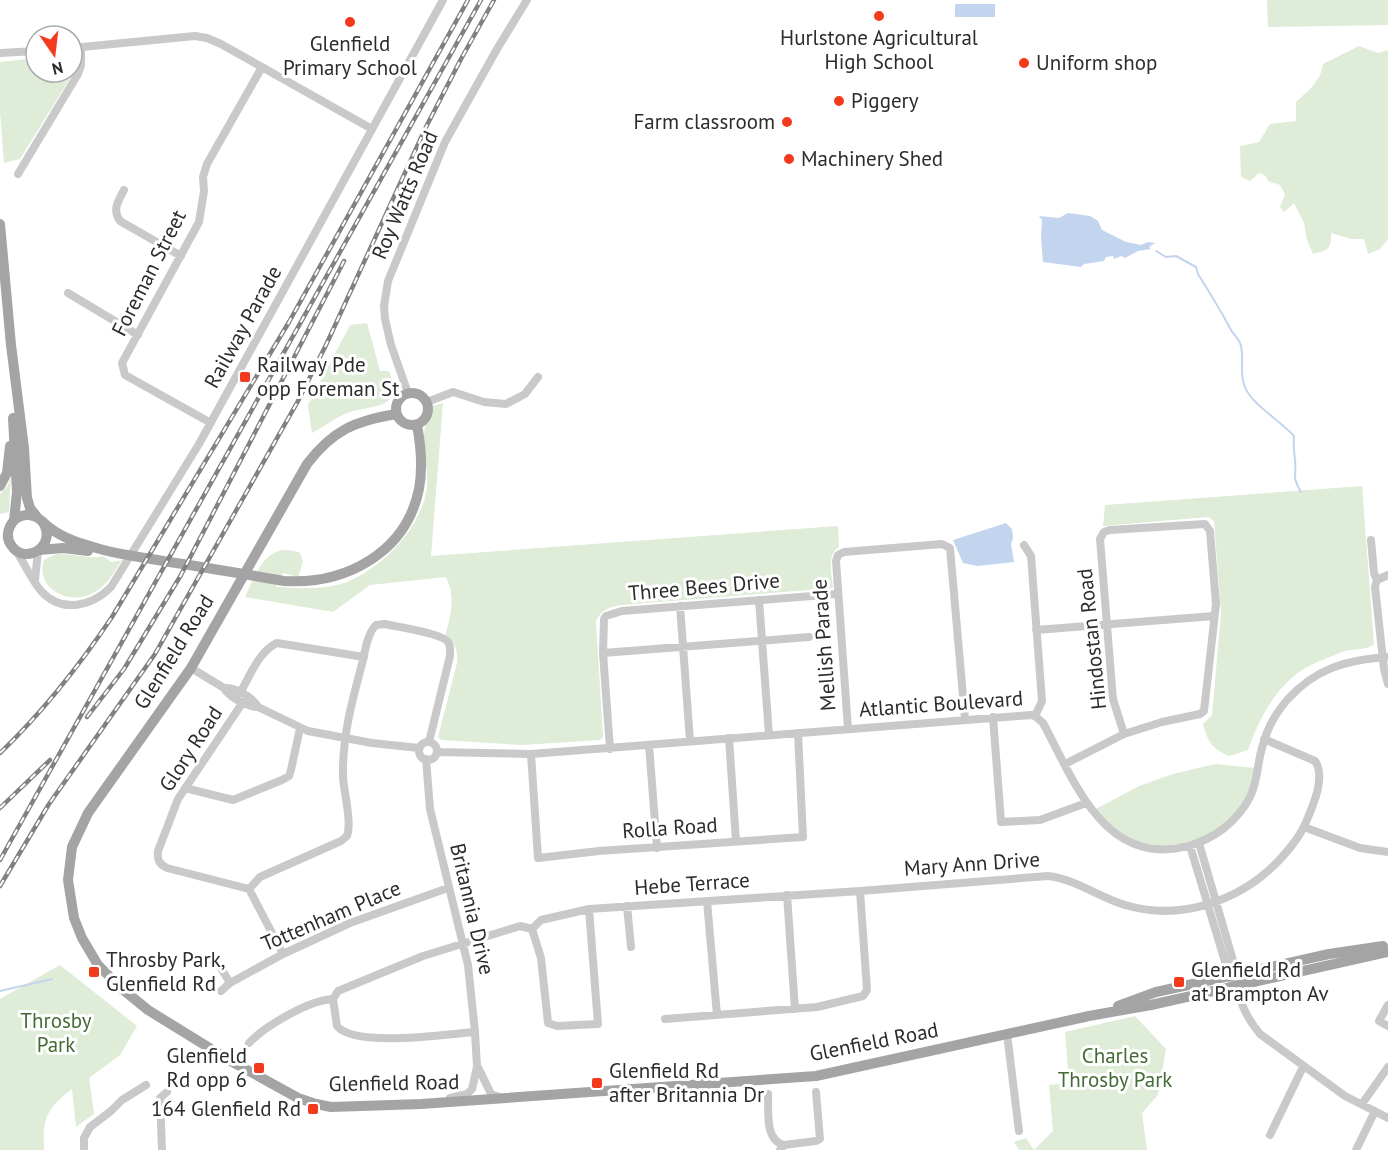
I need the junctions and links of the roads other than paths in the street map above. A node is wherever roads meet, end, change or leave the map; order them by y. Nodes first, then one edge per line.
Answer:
1 (443, 0) edge
2 (527, 0) edge
3 (84, 47) edge
4 (24, 52) edge
5 (0, 53) edge
6 (262, 67) junction
7 (72, 84) edge
8 (372, 129) junction
9 (18, 174) dead end
10 (124, 190) dead end
11 (0, 224) edge
12 (181, 256) junction
13 (2, 267) edge
14 (68, 293) dead end
15 (138, 334) junction
16 (11, 345) junction
17 (538, 377) dead end
18 (408, 393) junction
19 (427, 402) junction
20 (12, 403) junction
21 (396, 414) junction
22 (210, 423) junction
23 (417, 424) junction
24 (0, 486) edge
25 (0, 520) edge
26 (14, 520) junction
27 (40, 520) junction
28 (0, 535) edge
29 (1371, 540) dead end
30 (1024, 545) dead end
31 (13, 547) junction
32 (39, 550) junction
33 (105, 551) junction
34 (1388, 575) edge
35 (1377, 580) junction
36 (35, 582) junction
37 (837, 594) junction
38 (759, 600) junction
39 (680, 606) junction
40 (1215, 616) junction
41 (1107, 624) junction
42 (1036, 630) junction
43 (809, 637) dead end
44 (762, 641) junction
45 (682, 647) junction
46 (603, 653) junction
47 (364, 657) junction
48 (1385, 657) edge
49 (191, 668) junction
50 (1388, 684) edge
51 (242, 697) junction
52 (1035, 716) junction
53 (993, 717) junction
54 (965, 719) junction
55 (300, 728) junction
56 (848, 729) junction
57 (798, 732) junction
58 (1124, 734) junction
59 (769, 735) junction
60 (345, 738) junction
61 (729, 738) junction
62 (1264, 740) junction
63 (429, 741) junction
64 (690, 741) junction
65 (649, 745) junction
66 (419, 748) junction
67 (610, 749) junction
68 (437, 752) junction
69 (531, 754) junction
70 (426, 759) junction
71 (1065, 764) junction
72 (184, 788) junction
73 (1086, 803) junction
74 (1304, 827) junction
75 (736, 841) junction
76 (1194, 844) junction
77 (657, 848) junction
78 (1388, 852) edge
79 (448, 888) junction
80 (249, 889) junction
81 (860, 891) junction
82 (787, 896) junction
83 (707, 901) junction
84 (1212, 903) junction
85 (627, 906) junction
86 (589, 909) junction
87 (532, 929) junction
88 (463, 944) junction
89 (1388, 945) edge
90 (631, 947) dead end
91 (1388, 952) edge
92 (283, 954) junction
93 (199, 960) dead end
94 (1234, 978) junction
95 (230, 983) junction
96 (220, 991) dead end
97 (333, 999) junction
98 (1388, 1005) edge
99 (795, 1009) junction
100 (717, 1015) junction
101 (665, 1019) dead end
102 (1388, 1026) edge
103 (475, 1032) junction
104 (1007, 1034) junction
105 (249, 1043) dead end
106 (477, 1067) junction
107 (1303, 1067) junction
108 (1388, 1067) edge
109 (146, 1085) dead end
110 (167, 1092) dead end
111 (816, 1092) dead end
112 (768, 1094) dead end
113 (504, 1099) junction
114 (421, 1104) junction
115 (1362, 1104) junction
116 (1375, 1111) junction
117 (1388, 1118) edge
118 (1019, 1131) dead end
119 (1270, 1135) dead end
120 (820, 1138) junction
121 (782, 1147) edge
122 (84, 1150) edge
123 (162, 1150) edge
124 (823, 1150) edge
125 (1356, 1150) edge

1 - 8 street, Railway Parade
2 - 18 street, Roy Watts Road
3 - 6 street
4 - 5 street
6 - 8 street
6 - 12 street, Foreman Street
7 - 9 street
8 - 22 street, Railway Parade
10 - 12 street
11 - 13 main road
12 - 15 street, Foreman Street
13 - 16 main road
14 - 15 street
15 - 22 street, Foreman Street
16 - 20 main road
16 - 27 main road
17 - 19 street
18 - 19 main road
18 - 21 main road
19 - 23 main road
20 - 24 main road
20 - 26 main road
21 - 23 main road
21 - 49 main road, Glenfield Road
22 - 36 street, Railway Parade
23 - 33 main road, Glenfield Road
25 - 26 main road
26 - 27 main road
26 - 31 main road
27 - 32 main road
27 - 33 main road, Glenfield Road
28 - 31 main road
29 - 35 street
30 - 42 street
31 - 32 main road
31 - 36 street, Railway Parade
32 - 33 main road, Glenfield Road
32 - 36 street
34 - 35 street
35 - 48 street
37 - 38 street, Three Bees Drive
37 - 54 street, Mellish Parade
37 - 56 street, Mellish Parade
38 - 39 street, Three Bees Drive
38 - 44 street
39 - 45 street
39 - 46 street, Three Bees Drive
40 - 41 street
40 - 41 street, Hindostan Road
40 - 58 street
41 - 42 street
41 - 58 street, Hindostan Road
42 - 52 street
43 - 44 street
44 - 45 street
44 - 59 street
45 - 46 street
45 - 64 street
46 - 67 street
47 - 51 street, Glory Road
47 - 60 street
47 - 63 street
48 - 50 street
48 - 62 street, Atlantic Boulevard
49 - 51 street
49 - 114 main road, Glenfield Road
51 - 55 street
51 - 72 street, Glory Road
52 - 53 street, Atlantic Boulevard
52 - 71 street, Atlantic Boulevard
53 - 54 street, Atlantic Boulevard
53 - 73 street
54 - 56 street, Atlantic Boulevard
55 - 60 street
55 - 72 street
56 - 57 street, Atlantic Boulevard
57 - 59 street, Atlantic Boulevard
57 - 75 street, Rolla Road
58 - 71 street
59 - 61 street, Atlantic Boulevard
60 - 66 street
60 - 80 street
61 - 64 street, Atlantic Boulevard
61 - 75 street
62 - 74 street, Mary Ann Drive
62 - 76 street, Atlantic Boulevard
63 - 66 street
63 - 68 street
64 - 65 street, Atlantic Boulevard
65 - 67 street, Atlantic Boulevard
65 - 77 street
66 - 70 street
67 - 69 street, Atlantic Boulevard
68 - 69 street, Atlantic Boulevard
68 - 70 street
69 - 77 street, Rolla Road
70 - 79 street, Britannia Drive
71 - 73 street, Atlantic Boulevard
72 - 80 street, Glory Road
73 - 76 street, Atlantic Boulevard
74 - 78 street
74 - 84 street, Mary Ann Drive
75 - 77 street, Rolla Road
76 - 84 street
79 - 88 street, Britannia Drive
79 - 92 street, Tottenham Place
80 - 92 street
81 - 82 street, Hebe Terrace
81 - 84 street, Mary Ann Drive
81 - 99 street
82 - 83 street, Hebe Terrace
82 - 99 street
83 - 85 street, Hebe Terrace
83 - 100 street
84 - 94 street
85 - 86 street, Hebe Terrace
85 - 90 street
86 - 87 street, Hebe Terrace
86 - 87 street
87 - 88 street
88 - 97 street
88 - 103 street, Britannia Drive
89 - 94 main road, Glenfield Road
91 - 94 main road, Glenfield Road
92 - 95 street, Tottenham Place
93 - 95 street
94 - 104 main road, Glenfield Road
94 - 107 street
95 - 96 street, Tottenham Place
97 - 103 street
97 - 105 street
98 - 102 street
99 - 100 street
100 - 101 street
103 - 106 street, Britannia Drive
104 - 113 main road, Glenfield Road
104 - 118 street
106 - 113 street, Britannia Drive
106 - 114 street, Britannia Drive
107 - 115 street
107 - 119 street
108 - 115 street
109 - 122 street
110 - 123 street
111 - 120 street
112 - 121 street
113 - 114 main road, Glenfield Road
115 - 116 street
116 - 117 street
116 - 125 street
120 - 121 street
120 - 124 street

